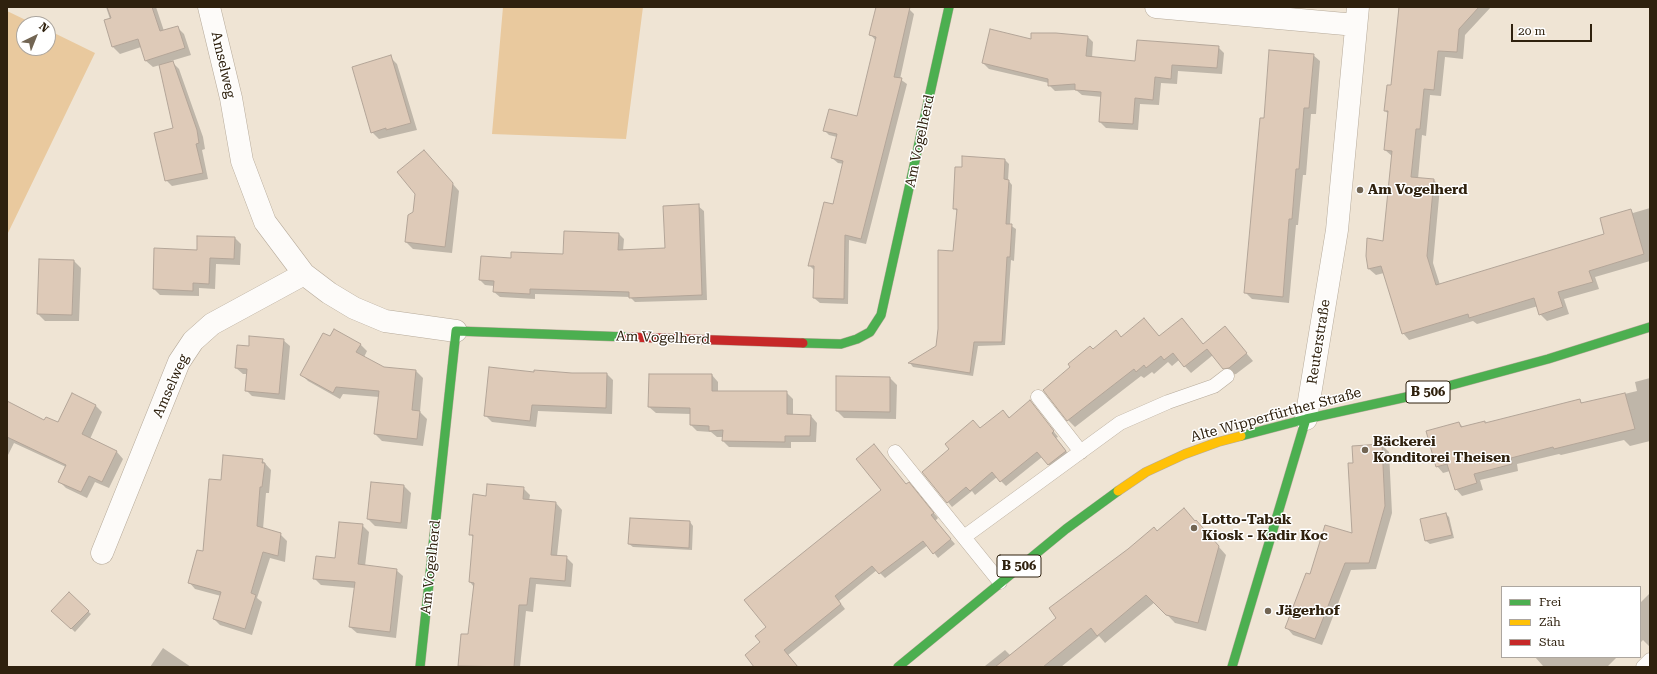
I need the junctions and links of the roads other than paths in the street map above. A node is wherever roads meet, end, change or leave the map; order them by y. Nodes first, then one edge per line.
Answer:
1 (209, 7) edge
2 (949, 7) edge
3 (1156, 7) edge
4 (1357, 16) edge
5 (304, 274) junction
6 (1650, 327) edge
7 (456, 331) junction
8 (1227, 376) dead end
9 (1038, 397) dead end
10 (1306, 419) junction
11 (895, 452) dead end
12 (1081, 452) junction
13 (964, 537) junction
14 (102, 553) dead end
15 (1000, 582) junction
16 (1650, 660) edge
17 (420, 667) edge
18 (898, 667) edge
19 (1232, 667) edge
20 (1643, 667) edge

1 - 5 street, Amselweg
2 - 7 street, Am Vogelherd
3 - 4 street
4 - 10 street, Reuterstraße
5 - 7 street, Amselweg
5 - 14 street, Amselweg
6 - 10 street, Alte Wipperfürther Straße / B 506
7 - 17 street, Am Vogelherd
8 - 12 lane
9 - 12 lane
10 - 15 street, Alte Wipperfürther Straße / B 506
10 - 19 street, Reuterstraße
11 - 13 lane
12 - 13 lane
13 - 15 lane
15 - 18 street, Alte Wipperfürther Straße / B 506
16 - 20 lane

